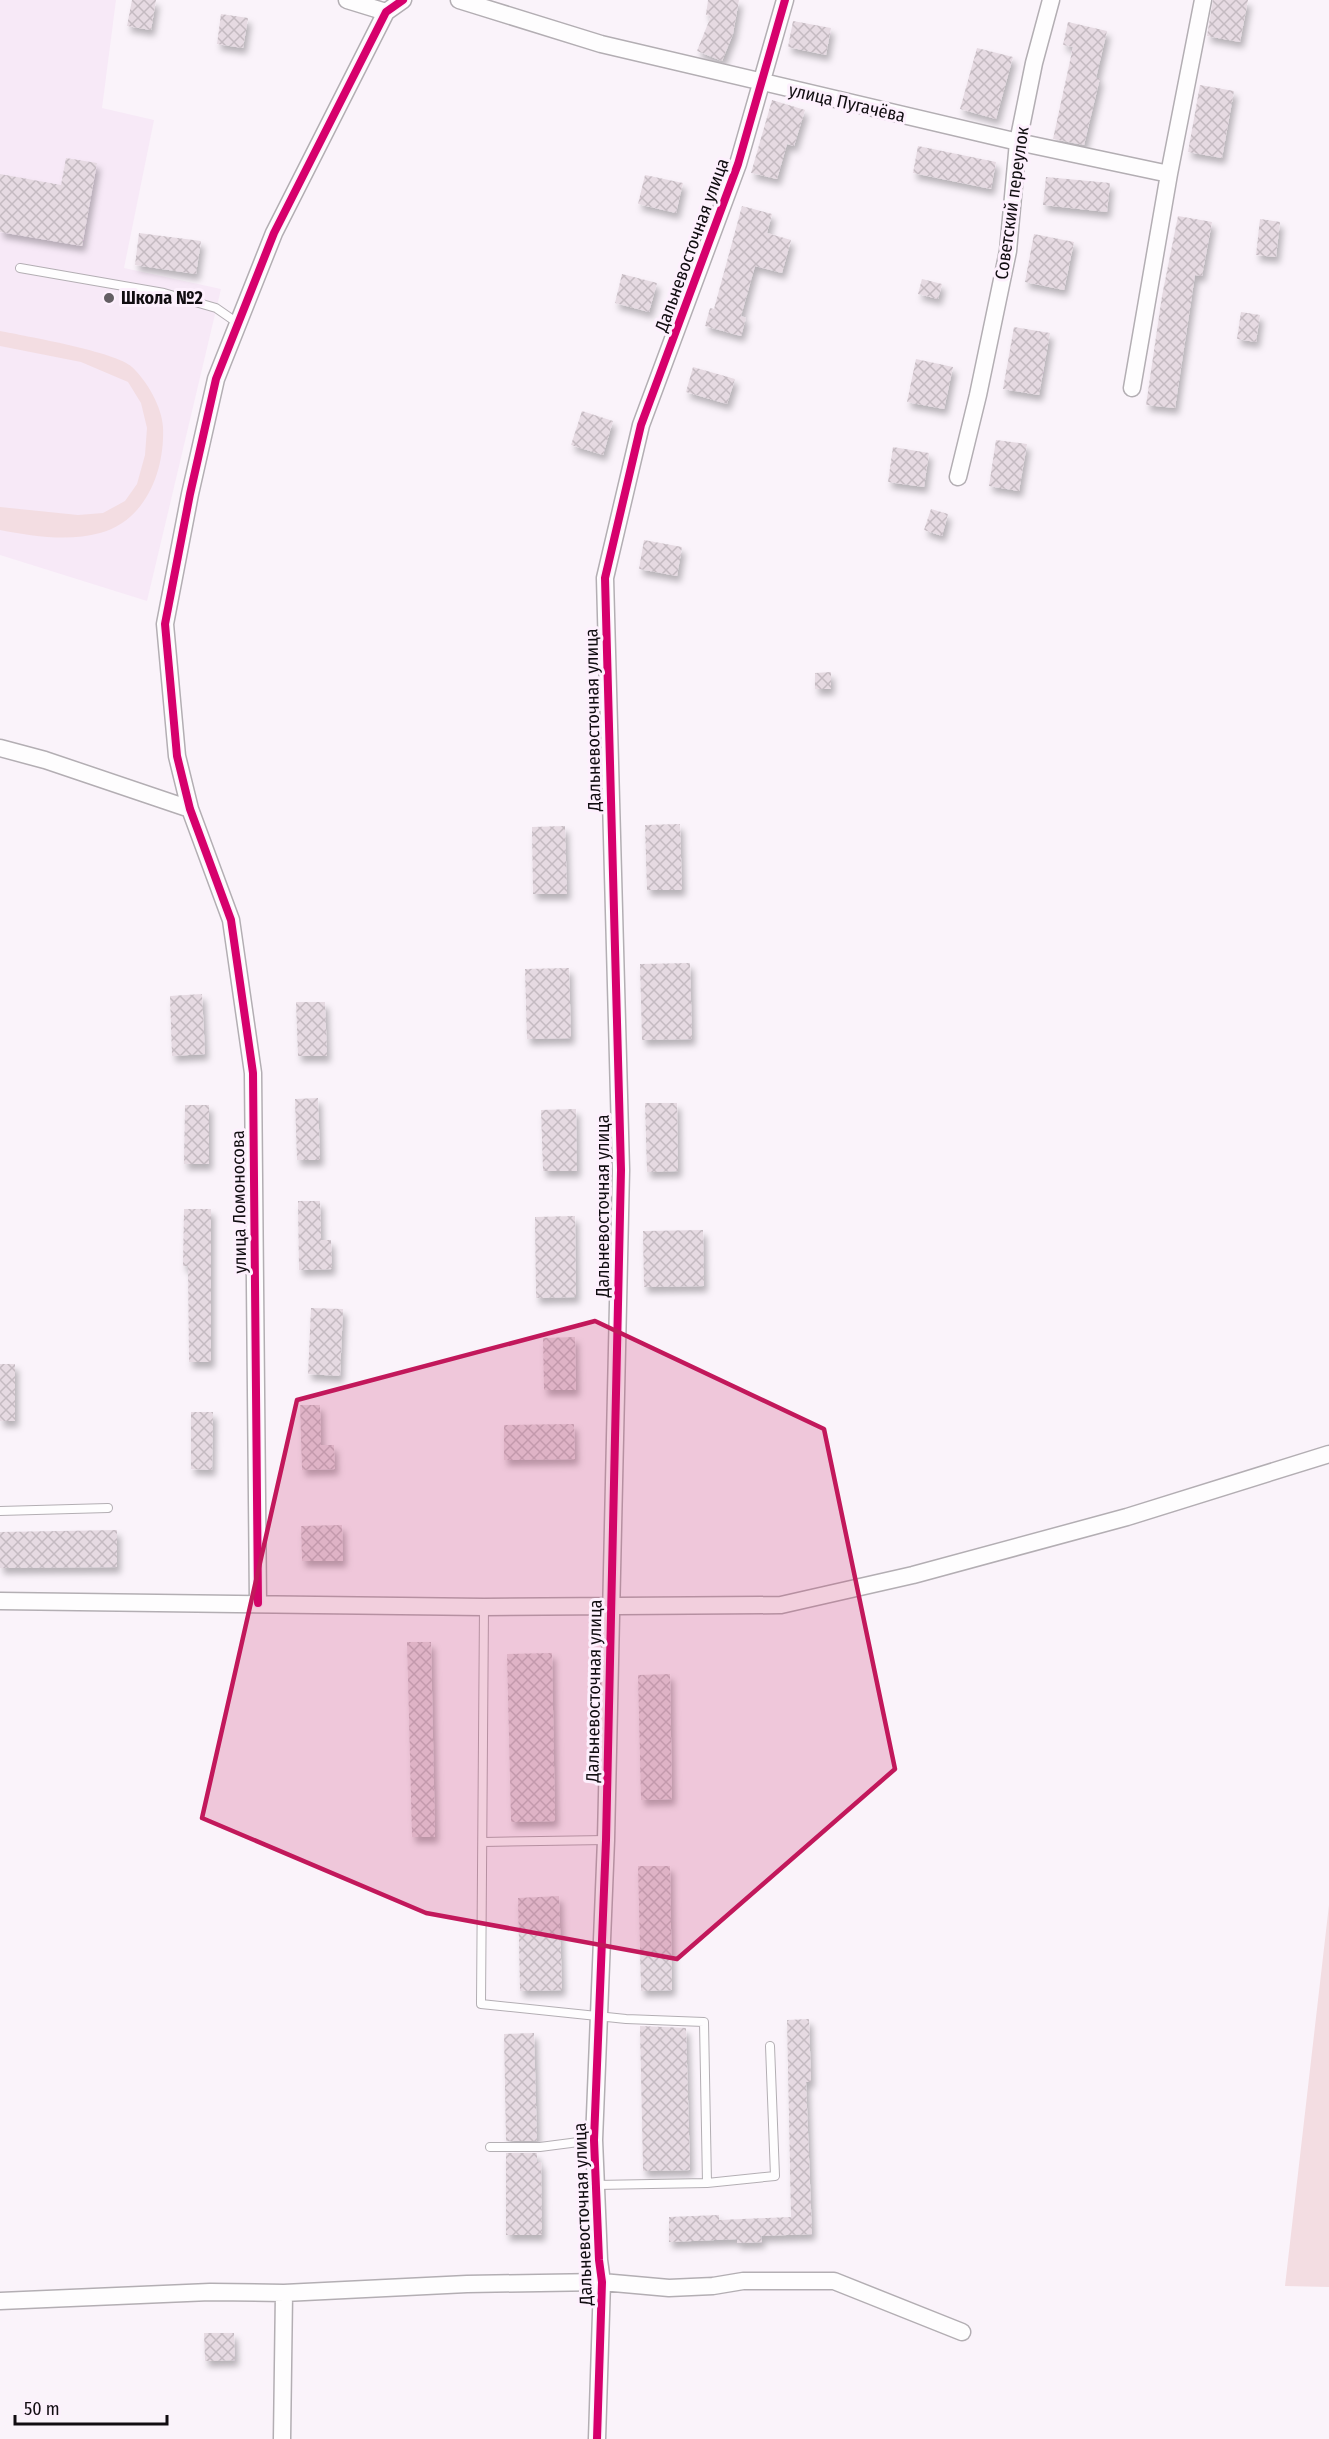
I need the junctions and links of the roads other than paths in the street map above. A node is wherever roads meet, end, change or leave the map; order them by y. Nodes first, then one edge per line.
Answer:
1 (347, 0) edge
2 (403, 0) edge
3 (459, 0) edge
4 (785, 0) edge
5 (1051, 0) edge
6 (1203, 0) edge
7 (386, 12) junction
8 (761, 83) junction
9 (1018, 142) junction
10 (1169, 174) junction
11 (20, 268) dead end
12 (239, 324) junction
13 (1132, 388) dead end
14 (958, 477) dead end
15 (0, 748) edge
16 (190, 809) junction
17 (1329, 1454) edge
18 (108, 1508) dead end
19 (0, 1510) edge
20 (0, 1601) edge
21 (258, 1603) junction
22 (610, 1606) junction
23 (484, 1607) junction
24 (606, 1840) junction
25 (483, 1842) junction
26 (600, 2016) junction
27 (770, 2046) dead end
28 (594, 2140) junction
29 (490, 2147) dead end
30 (708, 2183) junction
31 (596, 2185) junction
32 (602, 2282) junction
33 (284, 2293) junction
34 (0, 2301) edge
35 (962, 2332) dead end
36 (282, 2439) edge
37 (597, 2439) edge

1 - 7 street
2 - 7 street
3 - 8 street, улица Пугачёва
4 - 8 street, Дальневосточная улица
5 - 9 street, Советский переулок
6 - 10 street
7 - 12 street, улица Ломоносова
8 - 9 street, улица Пугачёва
8 - 22 street, Дальневосточная улица
9 - 10 street, улица Пугачёва
9 - 14 street, Советский переулок
10 - 13 street
11 - 12 lane
12 - 16 street, улица Ломоносова
15 - 16 street
16 - 21 street, улица Ломоносова
17 - 22 street
18 - 19 lane
20 - 21 street
21 - 23 street
22 - 23 street
22 - 24 street, Дальневосточная улица
23 - 25 lane
24 - 25 lane
24 - 26 street, Дальневосточная улица
25 - 26 lane
26 - 28 street, Дальневосточная улица
26 - 30 lane
27 - 30 lane
28 - 29 lane
28 - 31 street, Дальневосточная улица
30 - 31 lane
31 - 32 street, Дальневосточная улица
32 - 33 street
32 - 35 street
32 - 37 street, Дальневосточная улица
33 - 34 street
33 - 36 street

